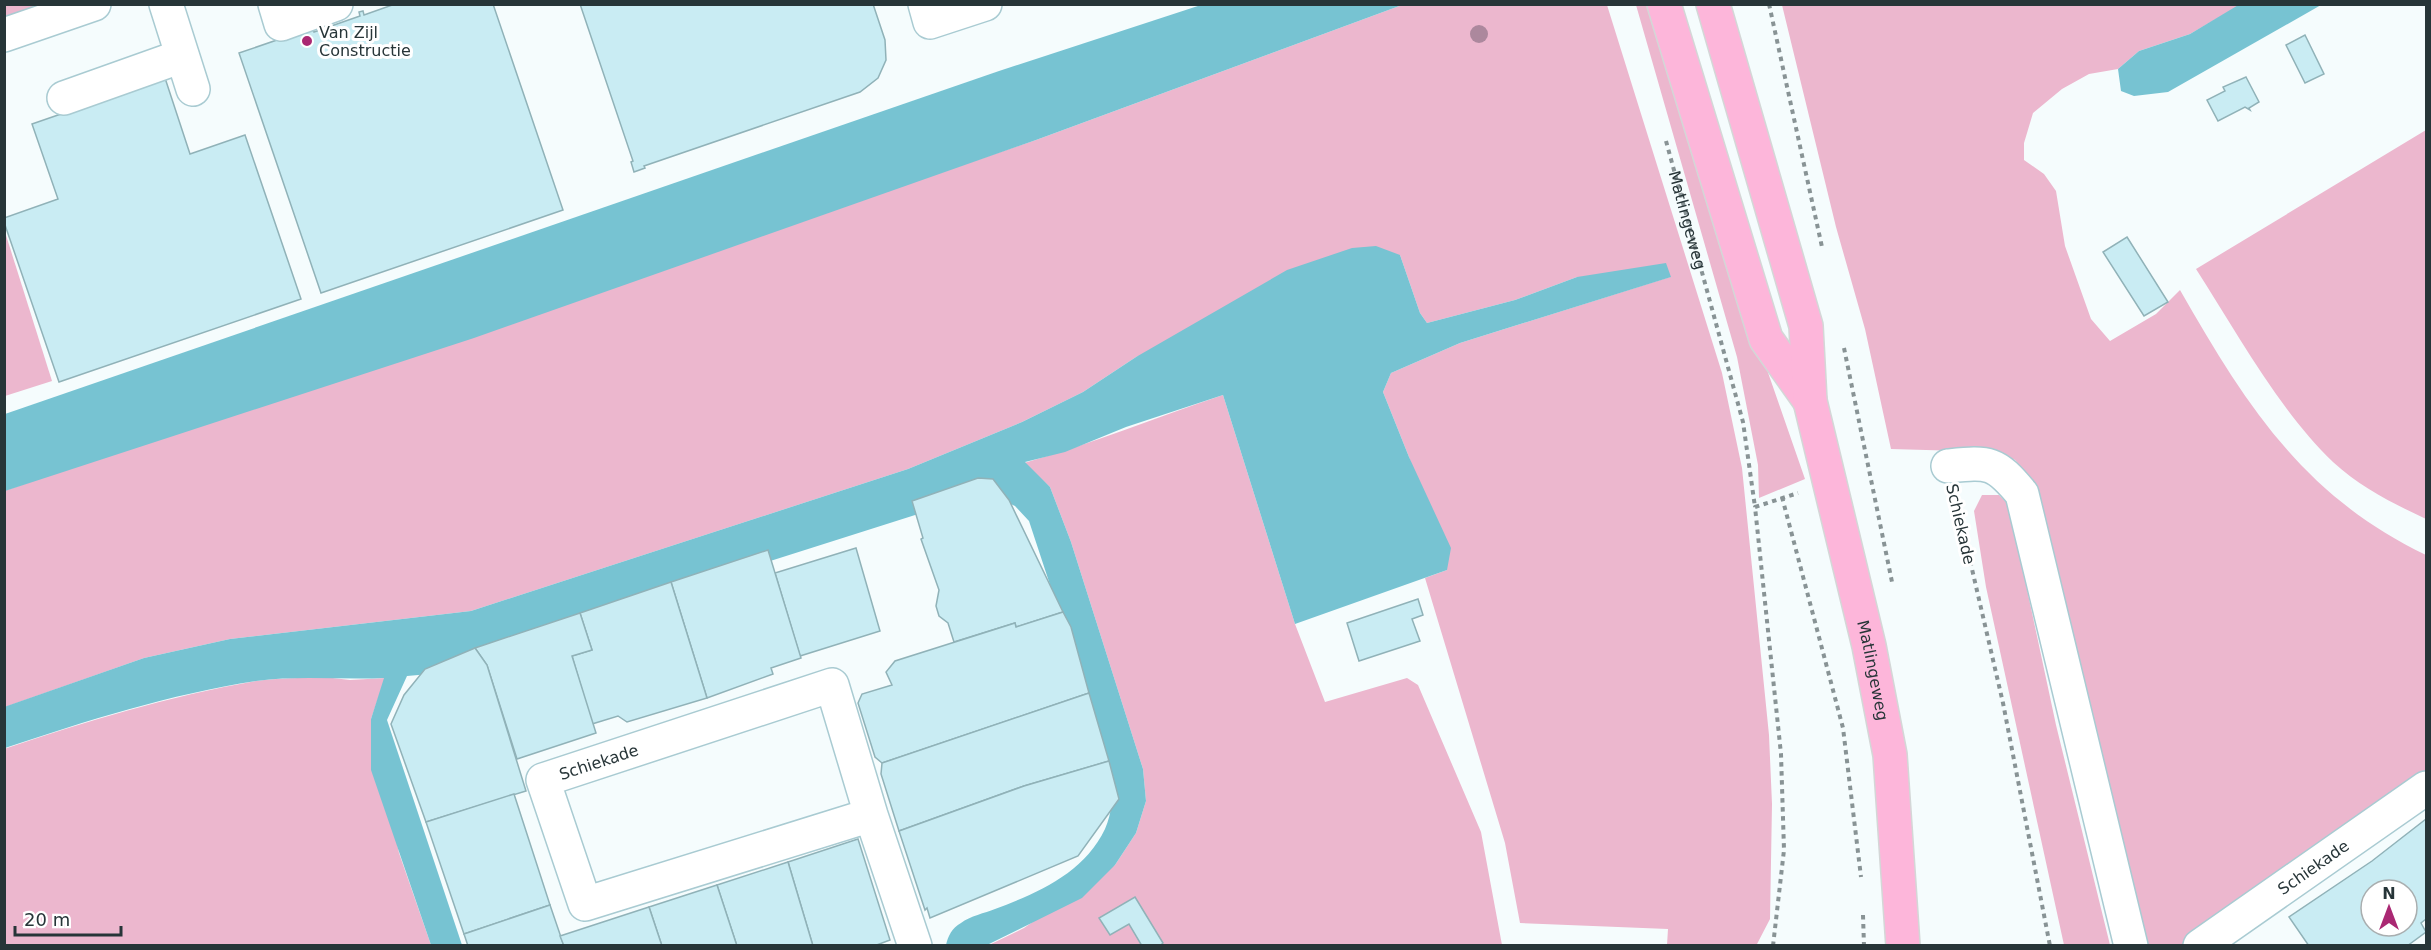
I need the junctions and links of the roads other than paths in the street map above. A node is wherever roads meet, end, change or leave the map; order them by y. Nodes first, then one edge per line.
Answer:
1 (94, 4) edge
2 (166, 4) edge
3 (274, 4) edge
4 (336, 4) edge
5 (925, 4) edge
6 (985, 4) edge
7 (1664, 4) edge
8 (1713, 4) edge
9 (4, 35) edge
10 (182, 56) junction
11 (193, 89) dead end
12 (64, 98) dead end
13 (1810, 401) junction
14 (1948, 466) road end
15 (2427, 788) edge
16 (871, 815) junction
17 (915, 945) edge
18 (1903, 945) edge
19 (2131, 945) edge
20 (2200, 945) edge

1 - 9 street
2 - 10 street
3 - 4 street
5 - 6 street
7 - 13 main road, Matlingeweg
8 - 13 main road, Matlingeweg
10 - 11 street
10 - 12 street
13 - 18 main road, Matlingeweg
14 - 19 street, Schiekade
15 - 20 street, Schiekade
16 - 16 street, Schiekade
16 - 17 street, Schiekade

